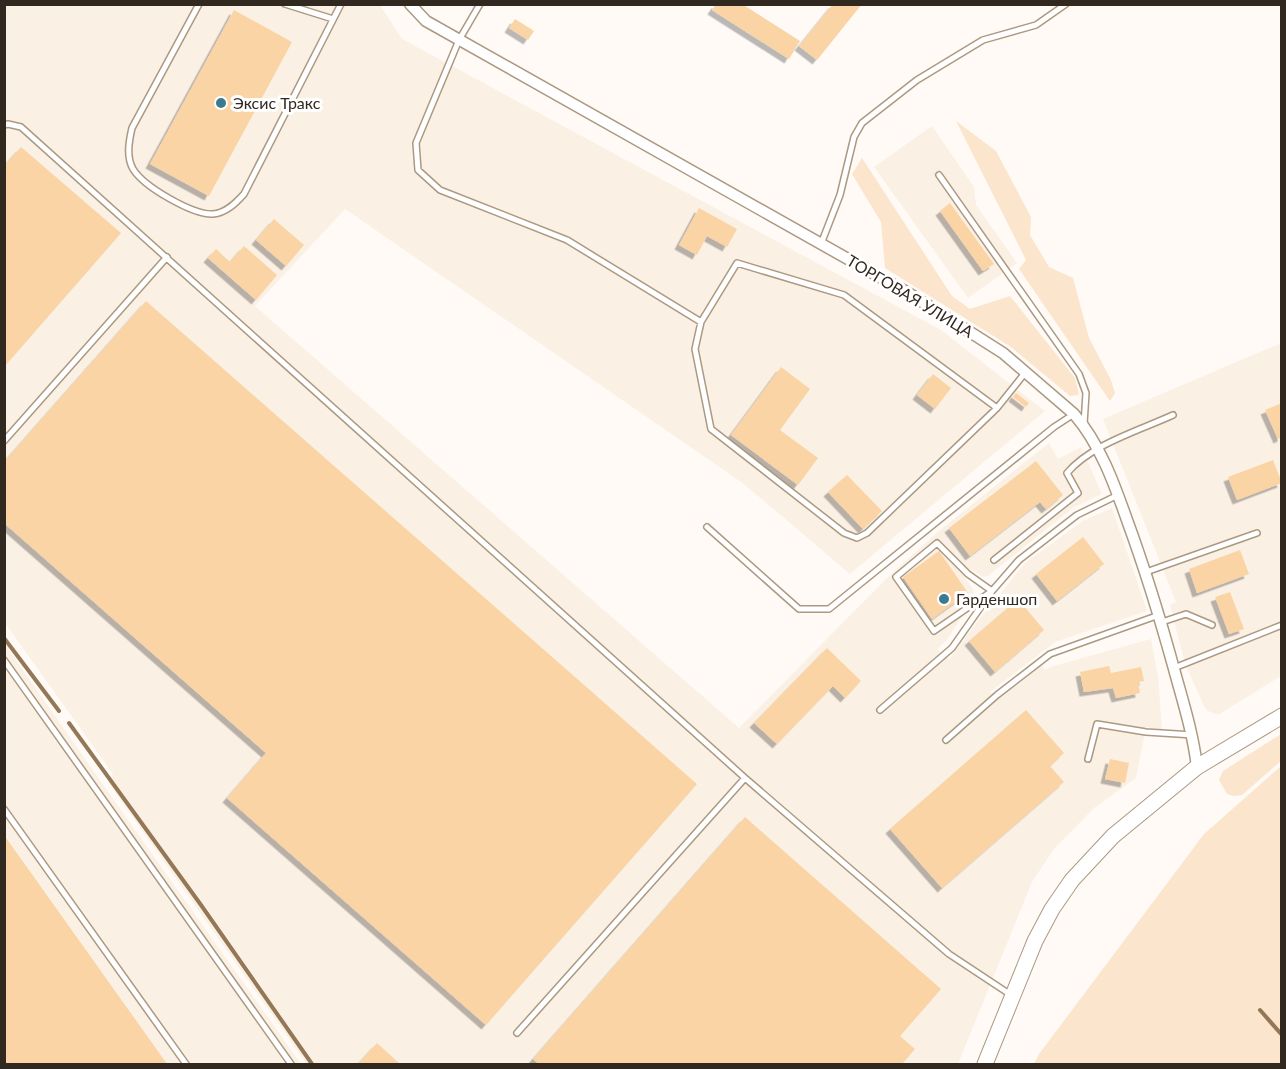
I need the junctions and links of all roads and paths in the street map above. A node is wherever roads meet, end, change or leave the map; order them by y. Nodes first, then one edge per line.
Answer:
1 (199, 4) edge
2 (285, 4) edge
3 (341, 4) edge
4 (410, 4) edge
5 (480, 4) edge
6 (1066, 4) edge
7 (333, 19) junction
8 (459, 40) junction
9 (4, 125) edge
10 (939, 175) dead end
11 (821, 244) junction
12 (167, 257) junction
13 (701, 322) junction
14 (1025, 373) junction
15 (997, 408) junction
16 (1074, 414) junction
17 (1173, 415) dead end
18 (1084, 425) junction
19 (4, 427) edge
20 (11, 433) junction
21 (4, 441) edge
22 (1098, 449) junction
23 (1118, 495) junction
24 (707, 527) dead end
25 (1257, 533) dead end
26 (994, 560) dead end
27 (1146, 572) junction
28 (992, 591) junction
29 (1161, 618) junction
30 (1212, 625) dead end
31 (1281, 625) edge
32 (4, 660) edge
33 (1174, 668) junction
34 (880, 710) dead end
35 (1281, 716) edge
36 (1193, 735) junction
37 (946, 740) dead end
38 (1088, 759) dead end
39 (1197, 767) junction
40 (746, 778) junction
41 (4, 809) edge
42 (1012, 996) junction
43 (517, 1032) dead end
44 (186, 1065) edge
45 (291, 1065) edge
46 (986, 1065) edge

1 - 7 lane
2 - 7 lane
3 - 7 lane
4 - 8 street, ТОРГОВАЯ УЛИЦА
5 - 8 lane
6 - 11 lane
8 - 11 street, ТОРГОВАЯ УЛИЦА
8 - 13 lane
9 - 12 lane
10 - 18 lane
11 - 14 street, ТОРГОВАЯ УЛИЦА
12 - 20 lane
12 - 40 lane
13 - 15 lane
13 - 15 lane
14 - 15 lane
14 - 16 street, ТОРГОВАЯ УЛИЦА
16 - 18 street, ТОРГОВАЯ УЛИЦА
16 - 24 lane
17 - 22 lane
18 - 22 street, ТОРГОВАЯ УЛИЦА
19 - 20 lane
20 - 21 lane
22 - 23 street, ТОРГОВАЯ УЛИЦА
22 - 26 lane
23 - 27 street, ТОРГОВАЯ УЛИЦА
23 - 28 lane
25 - 27 lane
27 - 29 street, ТОРГОВАЯ УЛИЦА
28 - 28 lane
28 - 34 lane
29 - 30 lane
29 - 33 street, ТОРГОВАЯ УЛИЦА
29 - 37 lane
31 - 33 lane
32 - 45 lane
33 - 36 street, ТОРГОВАЯ УЛИЦА
35 - 39 main road
36 - 38 lane
36 - 39 street, ТОРГОВАЯ УЛИЦА
39 - 42 main road
40 - 42 lane
40 - 43 lane
41 - 44 lane
42 - 46 main road

